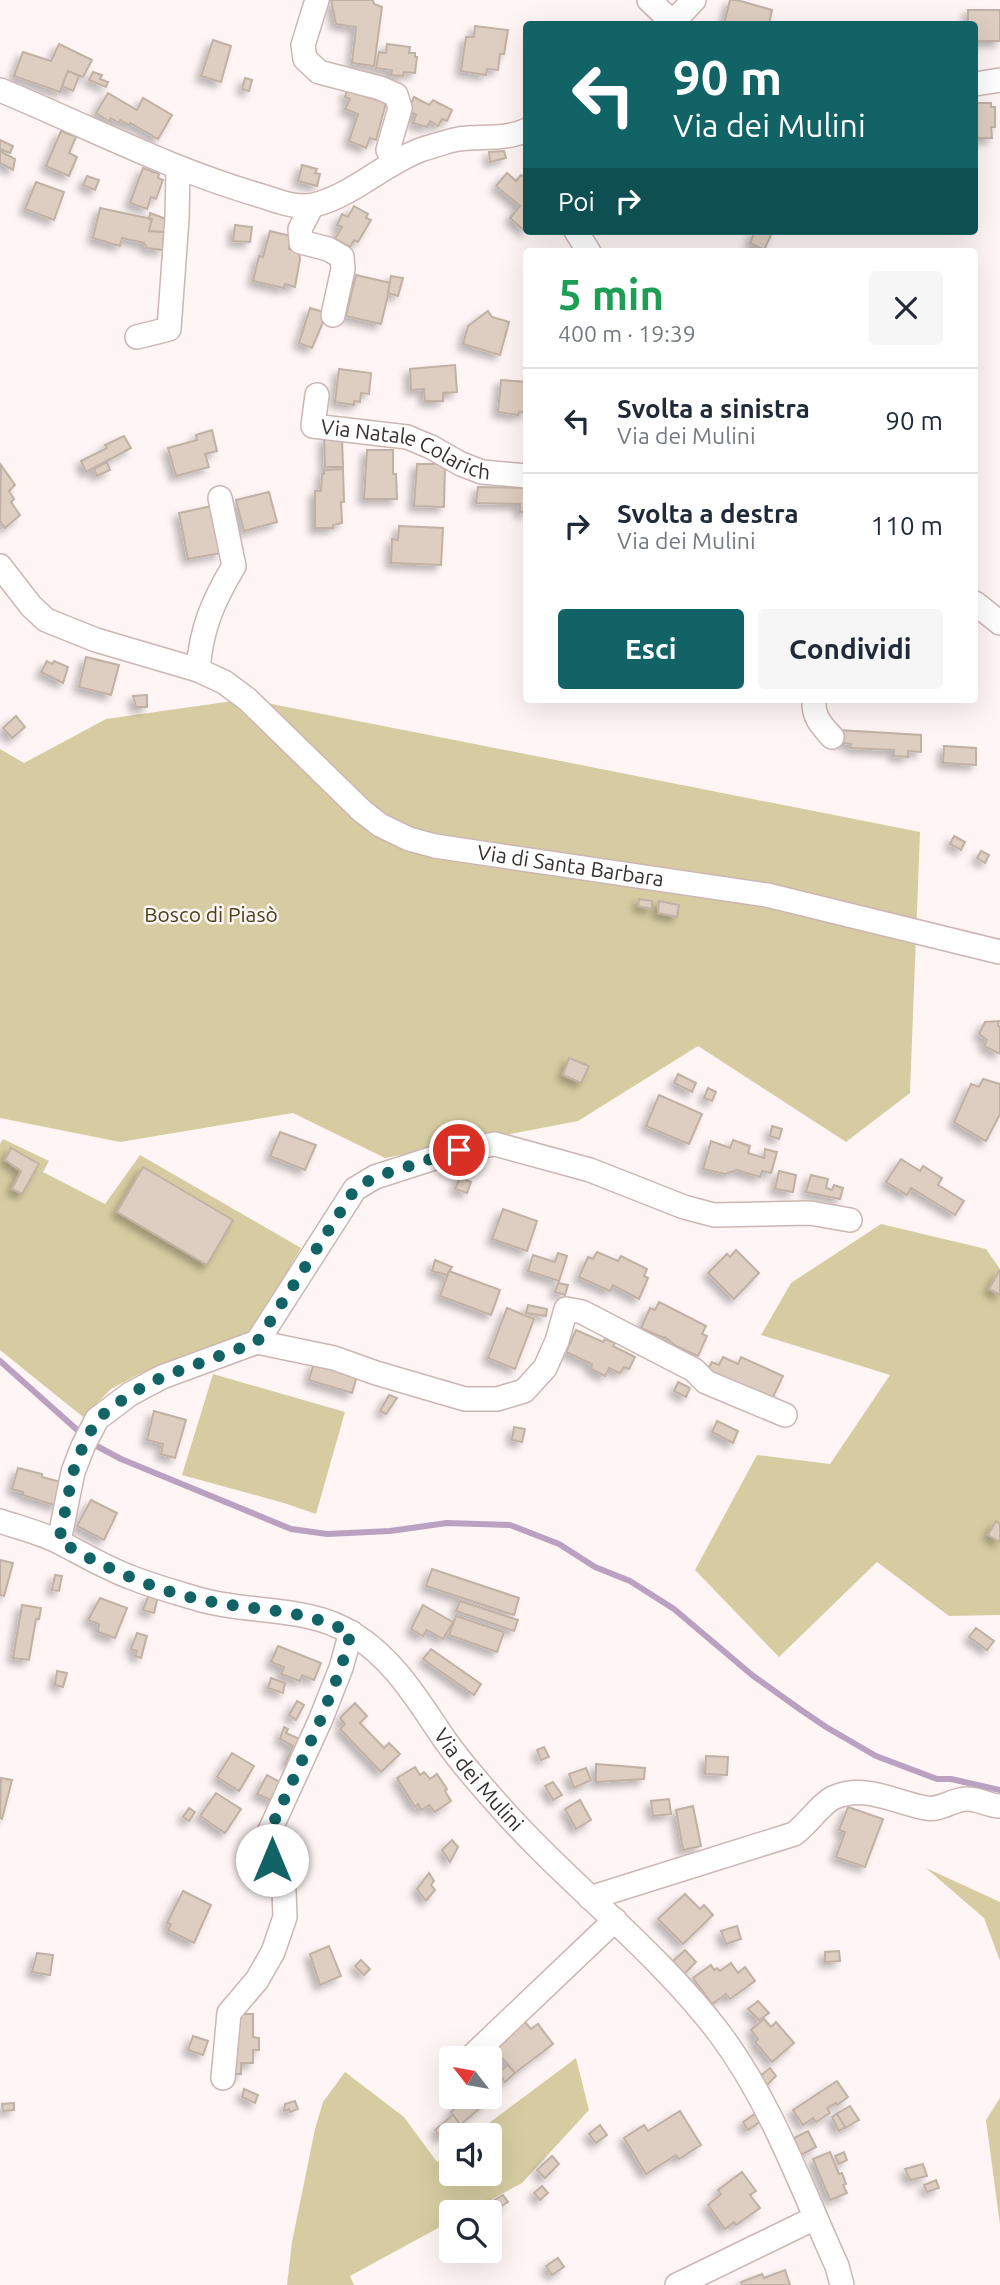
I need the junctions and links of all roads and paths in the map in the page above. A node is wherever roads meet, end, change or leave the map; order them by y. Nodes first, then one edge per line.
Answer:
1 (317, 0) edge
2 (649, 0) edge
3 (694, 0) edge
4 (672, 21) edge
5 (676, 21) edge
6 (1000, 80) edge
7 (978, 84) edge
8 (0, 90) edge
9 (523, 138) edge
10 (394, 163) junction
11 (178, 168) junction
12 (312, 206) junction
13 (333, 315) dead end
14 (137, 337) dead end
15 (317, 395) dead end
16 (523, 476) edge
17 (220, 498) dead end
18 (0, 566) edge
19 (978, 605) edge
20 (1000, 623) edge
21 (198, 670) junction
22 (814, 703) edge
23 (832, 737) dead end
24 (1000, 952) edge
25 (850, 1220) dead end
26 (257, 1342) junction
27 (785, 1415) dead end
28 (0, 1521) edge
29 (59, 1541) junction
30 (351, 1632) junction
31 (1000, 1807) edge
32 (590, 1898) junction
33 (615, 1920) junction
34 (483, 2046) edge
35 (223, 2077) dead end
36 (815, 2218) junction
37 (677, 2285) edge
38 (842, 2285) edge

1 - 10 street
2 - 4 street
3 - 5 street
6 - 7 street
8 - 11 street
9 - 10 street
10 - 12 street
11 - 12 street
11 - 14 street
12 - 13 street
15 - 16 street, Via Natale Colarich
17 - 21 street
18 - 21 street, Via di Santa Barbara
19 - 20 street
21 - 24 street, Via di Santa Barbara
22 - 23 street
25 - 26 street
26 - 27 street
26 - 29 street
28 - 29 street, Via dei Mulini
29 - 30 street, Via dei Mulini
30 - 32 street, Via dei Mulini
30 - 35 street
31 - 32 street
32 - 33 street, Via dei Mulini
33 - 34 street
33 - 36 street, Via dei Mulini
36 - 37 street
36 - 38 street, Via dei Mulini

